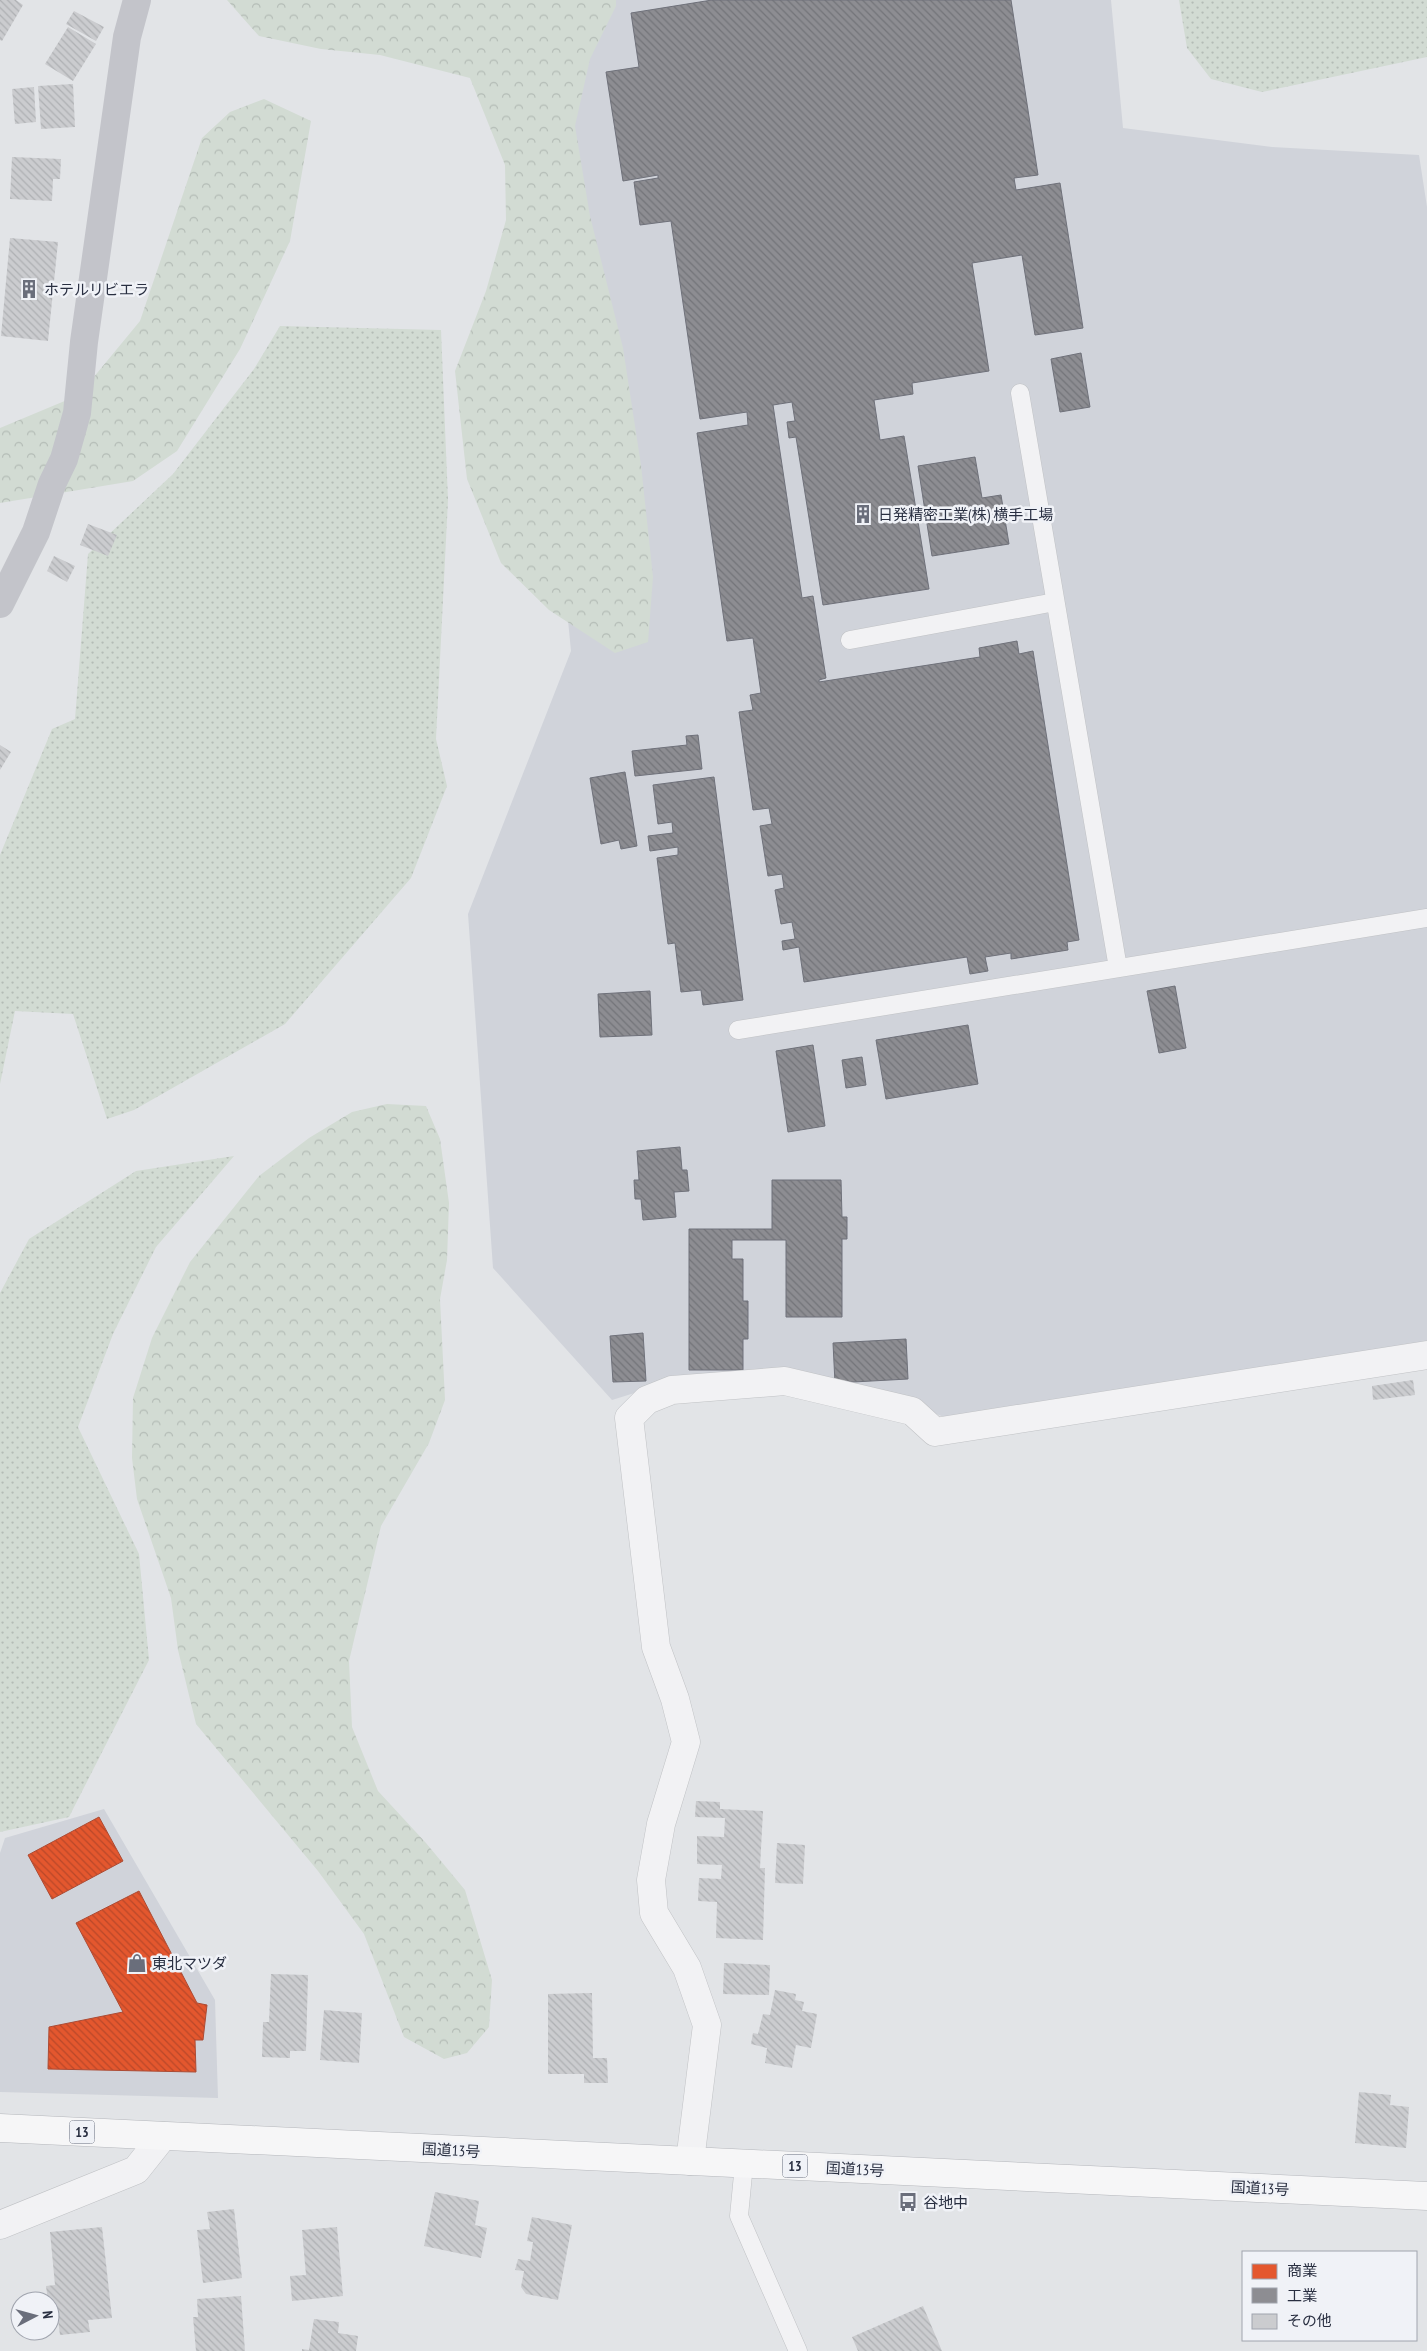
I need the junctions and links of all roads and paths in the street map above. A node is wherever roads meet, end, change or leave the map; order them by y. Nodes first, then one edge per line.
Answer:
1 (137, 0) edge
2 (1020, 393) dead end
3 (1055, 602) junction
4 (0, 604) edge
5 (850, 640) dead end
6 (1427, 918) edge
7 (1118, 968) junction
8 (738, 1030) dead end
9 (1427, 1355) edge
10 (0, 2128) edge
11 (164, 2136) junction
12 (690, 2161) junction
13 (744, 2164) junction
14 (1427, 2196) edge
15 (0, 2224) edge
16 (798, 2351) edge

1 - 4 street
2 - 3 lane
3 - 5 lane
3 - 7 lane
6 - 7 lane
7 - 8 lane
9 - 12 street
10 - 11 highway, 13
11 - 12 highway, 国道13号 / 13
11 - 15 street
12 - 13 highway, 国道13号 / 13
13 - 14 highway, 国道13号 / 13
13 - 16 lane

